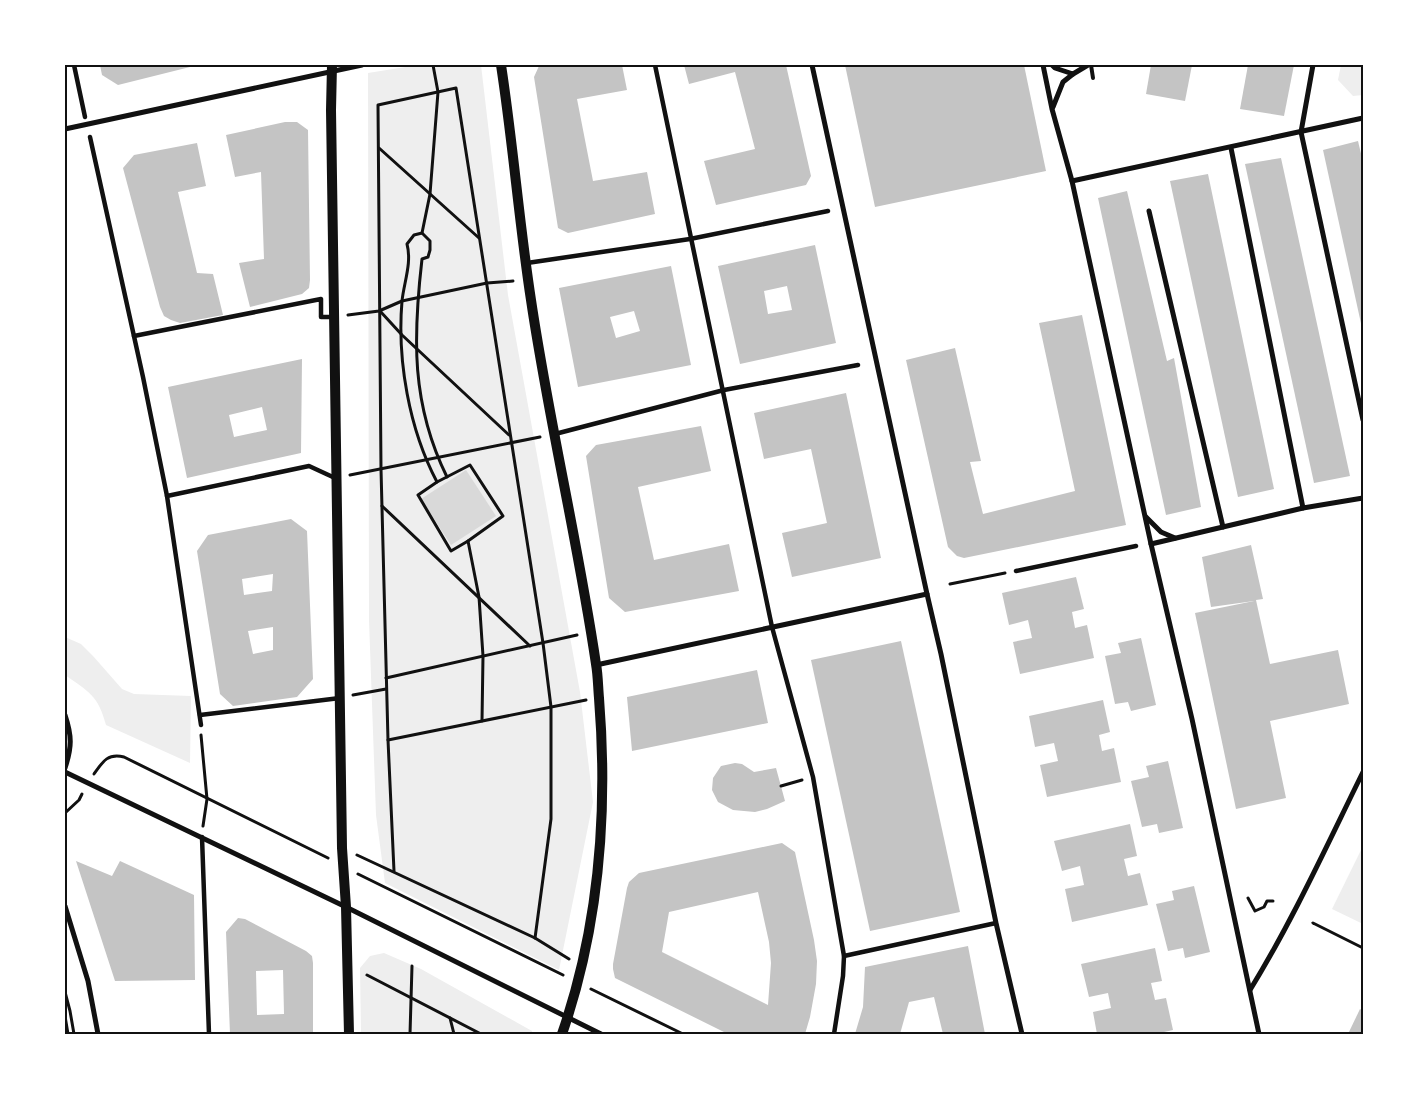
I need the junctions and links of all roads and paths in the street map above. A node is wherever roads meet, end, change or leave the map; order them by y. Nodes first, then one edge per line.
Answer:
1 (74, 65) edge
2 (362, 65) edge
3 (433, 65) edge
4 (501, 65) edge
5 (655, 65) edge
6 (812, 65) edge
7 (1043, 65) edge
8 (1052, 65) edge
9 (1090, 65) edge
10 (1313, 65) edge
11 (332, 68) edge
12 (1072, 74) junction
13 (1093, 78) dead end
14 (438, 92) junction
15 (1052, 109) junction
16 (85, 117) dead end
17 (1363, 118) edge
18 (65, 130) edge
19 (1301, 132) junction
20 (90, 137) dead end
21 (379, 148) junction
22 (1231, 148) junction
23 (1072, 181) junction
24 (430, 194) junction
25 (828, 211) dead end
26 (1149, 211) dead end
27 (422, 233) junction
28 (480, 238) junction
29 (690, 239) junction
30 (527, 263) junction
31 (528, 279) junction
32 (487, 283) junction
33 (418, 298) junction
34 (402, 301) junction
35 (379, 311) junction
36 (335, 316) junction
37 (402, 335) junction
38 (134, 336) junction
39 (416, 348) junction
40 (858, 365) dead end
41 (724, 390) junction
42 (1363, 420) edge
43 (555, 434) junction
44 (509, 435) junction
45 (510, 443) junction
46 (438, 458) junction
47 (425, 460) junction
48 (381, 469) junction
49 (447, 477) junction
50 (337, 478) junction
51 (437, 482) junction
52 (167, 496) junction
53 (1363, 498) edge
54 (382, 505) junction
55 (1303, 508) junction
56 (1146, 517) junction
57 (1223, 527) junction
58 (1176, 538) junction
59 (468, 541) junction
60 (1151, 544) junction
61 (1136, 546) dead end
62 (1016, 571) joint
63 (950, 584) dead end
64 (927, 594) junction
65 (479, 597) junction
66 (772, 627) junction
67 (590, 633) junction
68 (543, 642) junction
69 (530, 646) junction
70 (483, 656) junction
71 (596, 665) junction
72 (386, 678) junction
73 (386, 689) junction
74 (599, 697) junction
75 (340, 698) junction
76 (551, 707) junction
77 (65, 715) edge
78 (200, 715) junction
79 (482, 721) junction
80 (201, 725) joint
81 (388, 740) junction
82 (100, 765) dead end
83 (65, 768) edge
84 (65, 772) edge
85 (1363, 772) edge
86 (813, 777) junction
87 (781, 786) dead end
88 (207, 799) junction
89 (79, 800) dead end
90 (65, 813) edge
91 (202, 837) junction
92 (342, 848) junction
93 (330, 859) dead end
94 (352, 870) dead end
95 (394, 871) junction
96 (1248, 898) dead end
97 (1273, 901) dead end
98 (65, 906) edge
99 (346, 907) junction
100 (996, 923) junction
101 (1313, 923) dead end
102 (535, 938) junction
103 (1363, 948) edge
104 (844, 956) junction
105 (412, 966) dead end
106 (582, 967) junction
107 (367, 975) dead end
108 (569, 978) dead end
109 (585, 986) dead end
110 (1250, 990) junction
111 (65, 992) edge
112 (411, 998) junction
113 (65, 1016) edge
114 (567, 1017) junction
115 (450, 1018) junction
116 (1258, 1032) edge
117 (68, 1034) edge
118 (74, 1034) edge
119 (98, 1034) edge
120 (209, 1034) edge
121 (349, 1034) edge
122 (410, 1034) edge
123 (454, 1034) edge
124 (481, 1034) edge
125 (562, 1034) edge
126 (601, 1034) edge
127 (683, 1034) edge
128 (834, 1034) edge
129 (1022, 1034) edge

1 - 16 street
2 - 11 street
3 - 14 path
4 - 30 main road
5 - 29 street
6 - 64 street
7 - 15 street
8 - 12 street
9 - 12 street
9 - 13 lane
10 - 19 street
11 - 18 street
11 - 36 main road
12 - 15 street
14 - 21 path
14 - 24 path
14 - 28 path
15 - 23 street
17 - 19 street
19 - 22 street
19 - 42 street
20 - 38 street
21 - 24 path
21 - 35 path
22 - 23 street
22 - 55 street
23 - 56 street
24 - 27 path
24 - 28 path
25 - 29 street
26 - 57 street
27 - 33 path
27 - 34 path
28 - 32 path
29 - 30 street
29 - 41 street
30 - 31 main road
31 - 32 path
31 - 43 main road
32 - 33 path
32 - 44 path
33 - 34 path
33 - 39 path
34 - 35 path
34 - 37 path
35 - 36 path
35 - 37 path
35 - 48 path
36 - 38 street
36 - 50 main road
37 - 39 path
37 - 47 path
38 - 52 street
39 - 44 path
39 - 46 path
40 - 41 street
41 - 43 street
41 - 66 street
43 - 45 path
43 - 67 main road
44 - 45 path
45 - 46 path
45 - 68 path
46 - 47 path
46 - 49 path
47 - 48 path
47 - 51 path
48 - 50 path
48 - 54 path
49 - 51 path
49 - 59 path
50 - 52 street
50 - 75 main road
51 - 59 path
52 - 78 street
53 - 55 street
54 - 65 path
54 - 72 path
55 - 57 street
56 - 58 street
56 - 60 street
57 - 58 street
58 - 60 street
59 - 65 path
60 - 110 street
61 - 62 street
62 - 63 path
64 - 66 street
64 - 100 street
65 - 69 path
65 - 70 path
66 - 71 street
66 - 86 street
67 - 68 path
67 - 71 main road
68 - 69 path
68 - 76 path
69 - 70 path
70 - 72 path
70 - 79 path
71 - 74 main road
72 - 73 path
73 - 75 path
73 - 81 path
74 - 76 path
74 - 106 main road
75 - 78 street
75 - 92 main road
76 - 79 path
76 - 102 path
77 - 83 street
78 - 80 street
79 - 81 path
80 - 88 path
81 - 95 path
82 - 88 path
84 - 91 street
85 - 110 street
86 - 87 path
86 - 104 street
88 - 91 path
88 - 93 path
89 - 90 path
91 - 99 street
91 - 120 street
92 - 95 path
92 - 99 main road
94 - 108 path
95 - 102 path
96 - 97 path
98 - 119 street
99 - 114 street
99 - 121 main road
100 - 104 street
100 - 129 street
101 - 103 path
102 - 106 path
104 - 128 street
105 - 112 path
106 - 114 main road
107 - 112 path
109 - 127 path
110 - 116 street
111 - 118 path
112 - 115 path
112 - 122 path
113 - 117 path
114 - 125 main road
114 - 126 street
115 - 123 path
115 - 124 path

